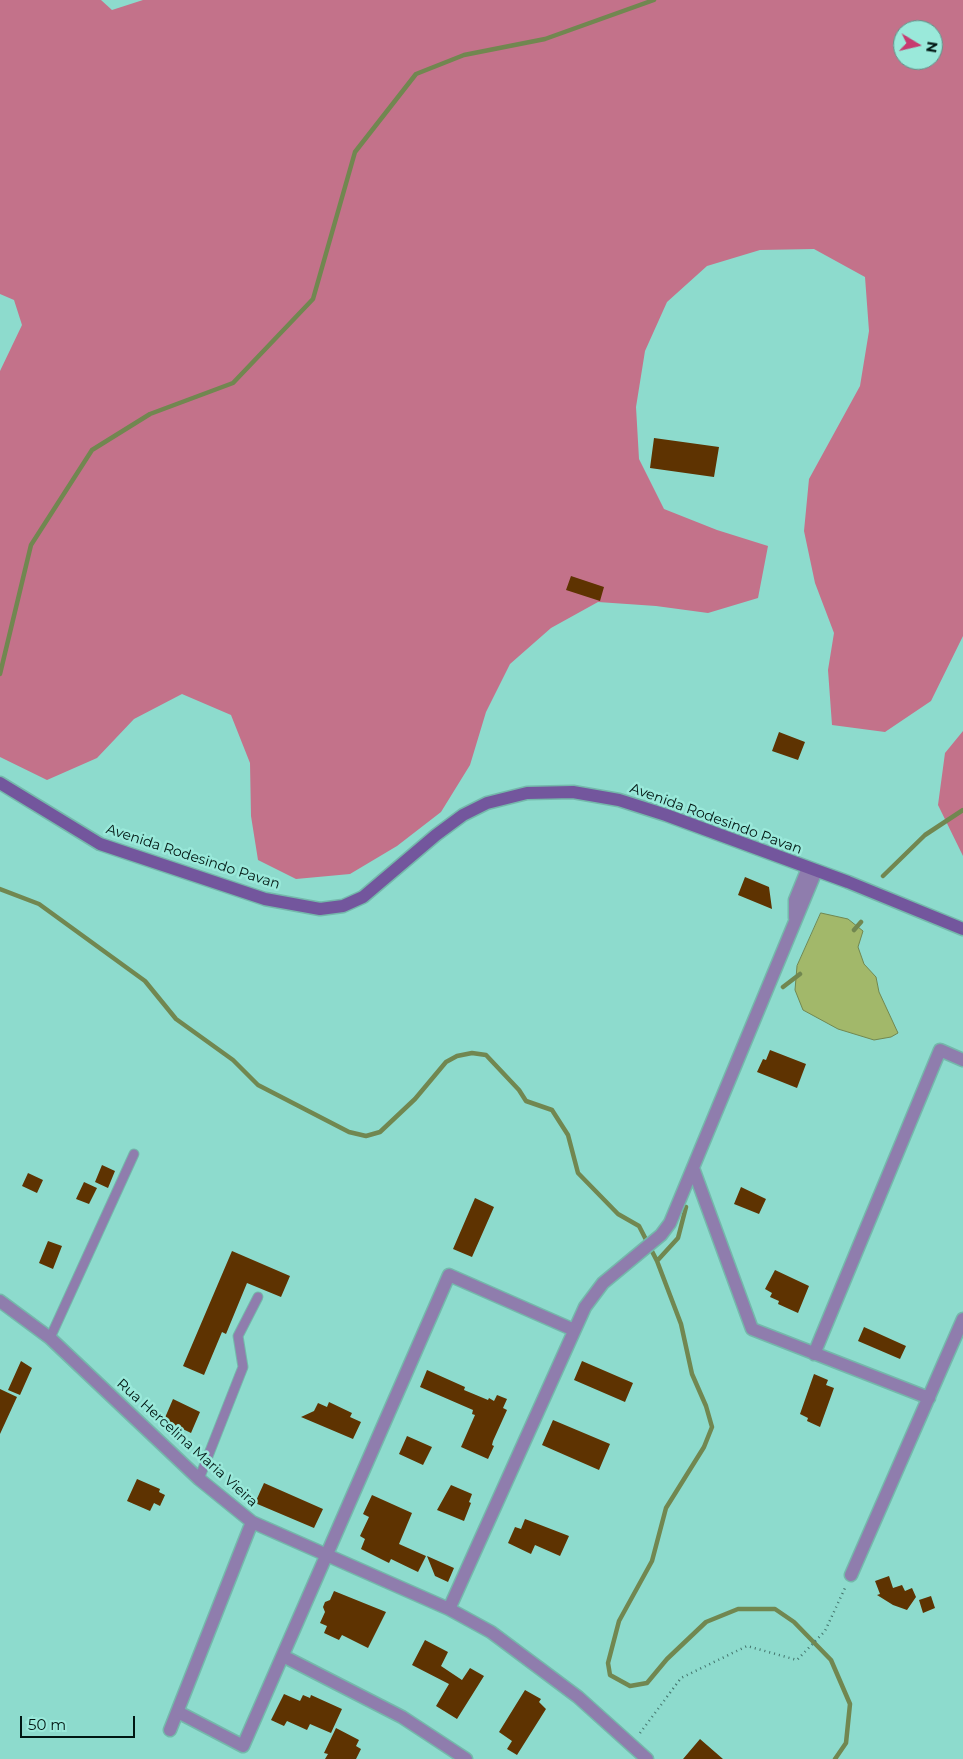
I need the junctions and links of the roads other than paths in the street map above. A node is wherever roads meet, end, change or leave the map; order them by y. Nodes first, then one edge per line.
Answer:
1 (0, 783) edge
2 (812, 869) junction
3 (963, 929) edge
4 (963, 1060) edge
5 (134, 1154) dead end
6 (693, 1168) junction
7 (258, 1297) dead end
8 (0, 1301) edge
9 (963, 1319) edge
10 (574, 1330) junction
11 (50, 1338) junction
12 (814, 1354) junction
13 (929, 1398) junction
14 (200, 1479) junction
15 (252, 1522) junction
16 (327, 1555) junction
17 (851, 1575) road end
18 (449, 1608) junction
19 (283, 1656) junction
20 (178, 1712) junction
21 (170, 1730) dead end
22 (466, 1759) edge
23 (647, 1759) edge

1 - 2 main road, Avenida Rodesindo Pavan
2 - 3 main road, Avenida Rodesindo Pavan
2 - 6 street
4 - 12 street
5 - 11 lane
6 - 10 street
6 - 12 street
7 - 14 lane
8 - 11 street, Rua Hercelina Maria Vieira
9 - 13 street
10 - 16 street
10 - 18 street
11 - 14 street, Rua Hercelina Maria Vieira
12 - 13 street
13 - 17 street
14 - 15 street, Rua Hercelina Maria Vieira
15 - 16 street
15 - 20 street, Rua Hercelina Maria Vieira
16 - 18 street
16 - 19 street
18 - 23 street
19 - 20 street
19 - 22 street
20 - 21 street, Rua Hercelina Maria Vieira

